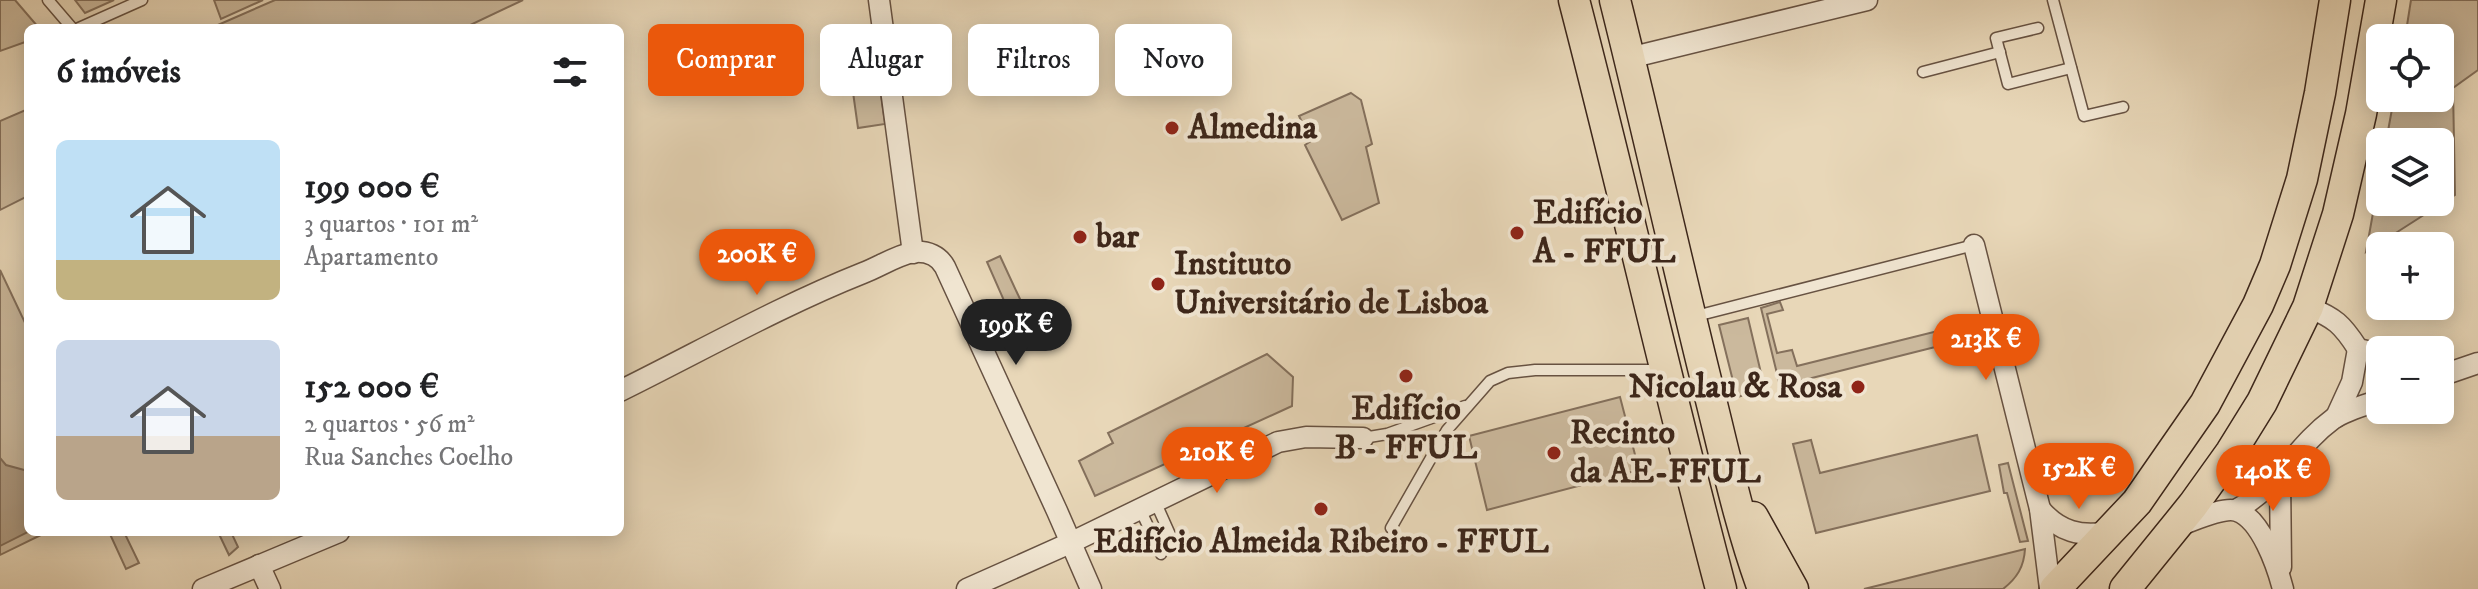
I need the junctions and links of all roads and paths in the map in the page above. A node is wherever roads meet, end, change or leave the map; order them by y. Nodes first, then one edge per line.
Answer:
1 (48, 0) edge
2 (142, 0) edge
3 (879, 0) edge
4 (1574, 0) edge
5 (1615, 0) edge
6 (1867, 0) edge
7 (2053, 0) edge
8 (2335, 0) edge
9 (2381, 0) edge
10 (69, 24) edge
11 (88, 24) edge
12 (2038, 28) dead end
13 (2000, 52) junction
14 (1629, 58) junction
15 (2071, 68) junction
16 (1923, 72) dead end
17 (2123, 107) dead end
18 (1974, 245) joint
19 (913, 253) junction
20 (2258, 305) junction
21 (2308, 307) junction
22 (1690, 317) junction
23 (2358, 349) junction
24 (2366, 351) edge
25 (2478, 363) edge
26 (1665, 370) junction
27 (2454, 370) edge
28 (624, 389) edge
29 (1467, 405) junction
30 (2366, 405) edge
31 (2336, 417) junction
32 (1363, 438) joint
33 (2280, 476) junction
34 (1732, 481) junction
35 (1147, 504) junction
36 (2040, 509) junction
37 (2236, 510) junction
38 (2175, 527) junction
39 (1391, 528) dead end
40 (2109, 532) junction
41 (330, 536) edge
42 (1070, 543) junction
43 (1176, 548) dead end
44 (1161, 554) dead end
45 (259, 565) junction
46 (2282, 586) edge
47 (203, 589) edge
48 (270, 589) edge
49 (967, 589) edge
50 (1091, 589) edge
51 (1721, 589) edge
52 (1763, 589) edge
53 (1793, 589) edge
54 (2052, 589) edge
55 (2125, 589) edge

1 - 10 lane
2 - 11 lane
3 - 19 street
4 - 26 main road
5 - 14 main road
6 - 14 street
7 - 15 lane
8 - 20 main road
9 - 21 main road
12 - 13 lane
13 - 15 lane
13 - 16 lane
14 - 22 main road
15 - 17 lane
18 - 22 lane
18 - 36 street
19 - 28 street
19 - 42 street
20 - 21 main road
20 - 40 main road
21 - 23 street
21 - 38 main road
22 - 34 main road
23 - 24 street
23 - 31 street
25 - 27 street
26 - 29 lane
26 - 51 main road
29 - 32 lane
29 - 39 lane
30 - 31 street
31 - 33 street
32 - 35 street
33 - 37 street
33 - 46 street
34 - 52 main road
34 - 53 main road
35 - 42 street
35 - 43 lane
35 - 44 lane
36 - 40 street
36 - 54 street
37 - 38 street
37 - 46 street
38 - 55 main road
40 - 54 main road
41 - 45 street
42 - 49 street
42 - 50 street
45 - 47 street
45 - 48 street

